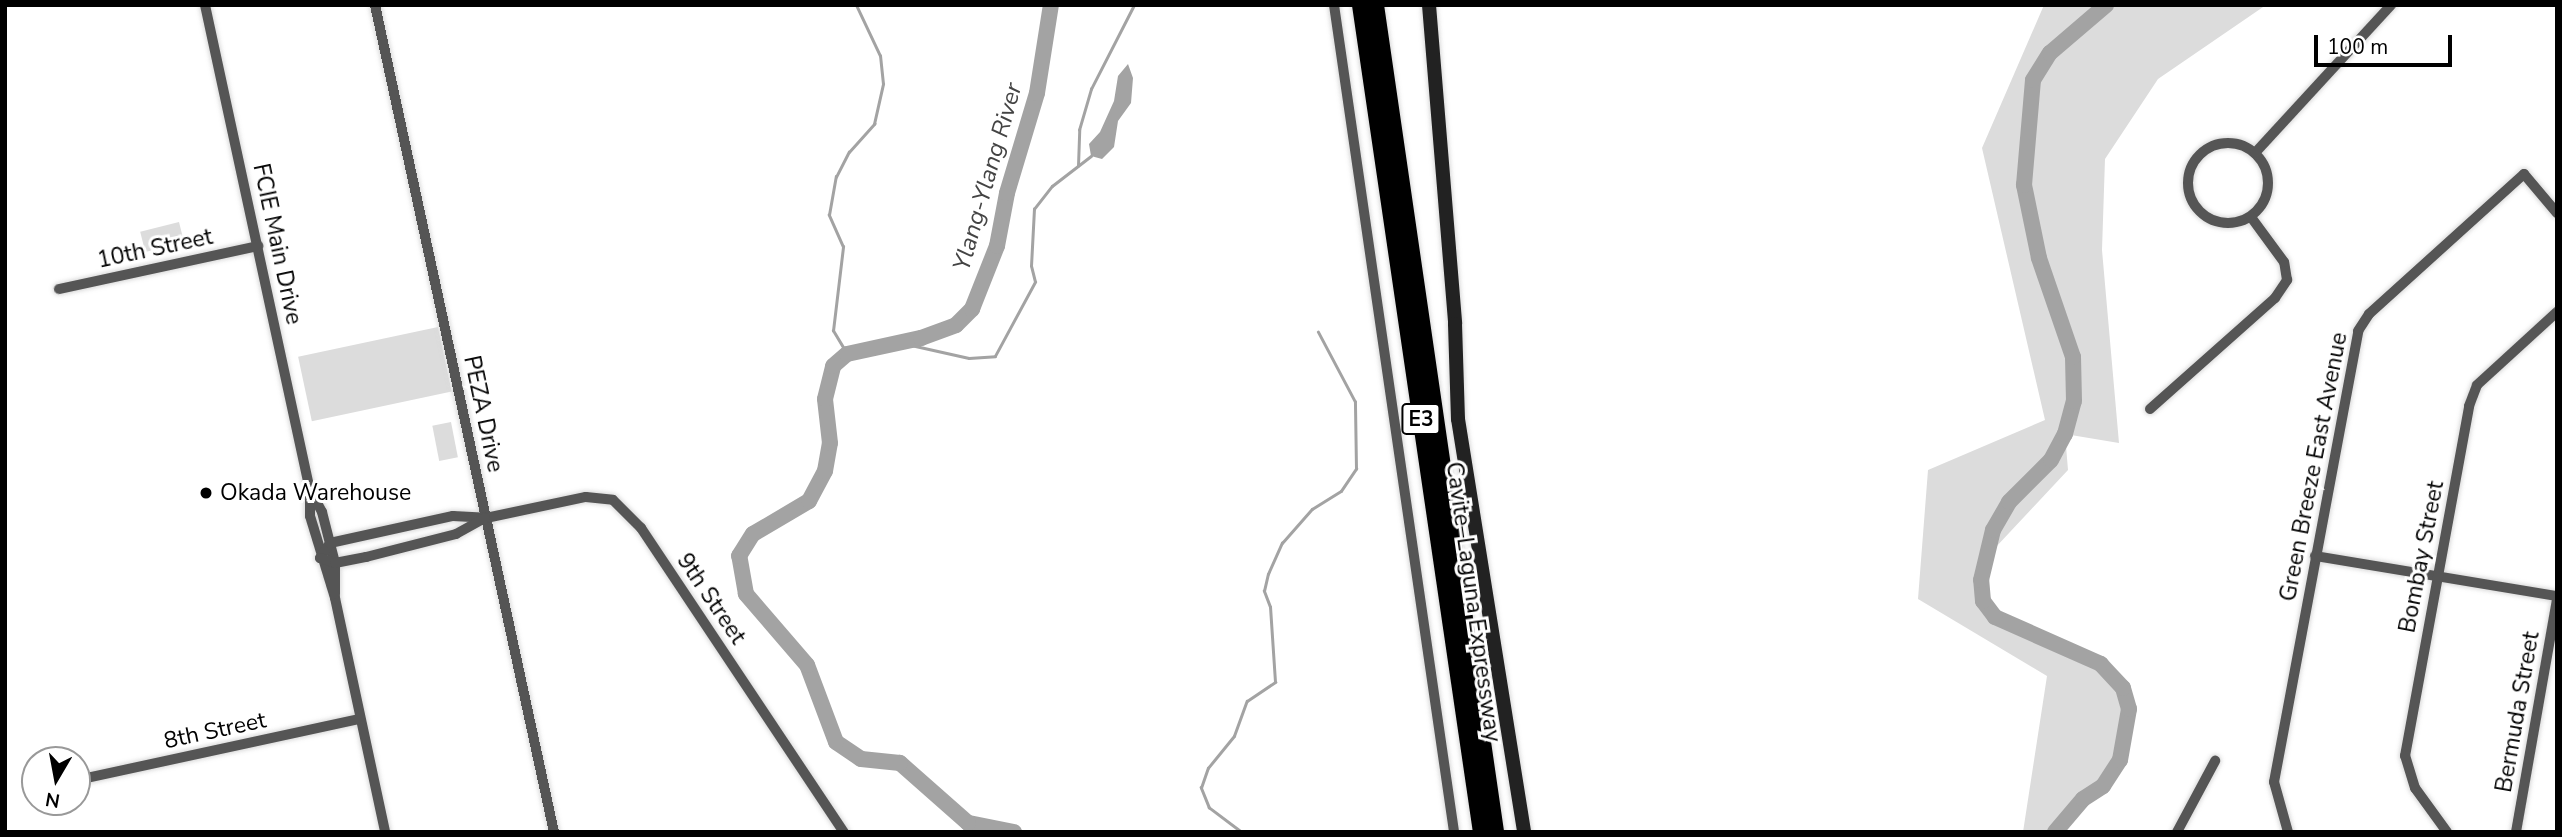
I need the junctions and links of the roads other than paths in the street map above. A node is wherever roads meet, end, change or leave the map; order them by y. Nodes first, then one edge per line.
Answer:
1 (205, 5) edge
2 (375, 5) edge
3 (1334, 5) edge
4 (1361, 5) edge
5 (1375, 5) edge
6 (1429, 5) edge
7 (2391, 5) edge
8 (2255, 153) junction
9 (2557, 213) edge
10 (2251, 217) junction
11 (258, 246) junction
12 (59, 289) dead end
13 (2557, 313) edge
14 (2150, 409) dead end
15 (310, 490) junction
16 (486, 518) junction
17 (330, 543) junction
18 (2315, 556) junction
19 (320, 558) junction
20 (335, 563) junction
21 (2437, 575) junction
22 (335, 598) junction
23 (2557, 598) edge
24 (360, 719) junction
25 (2215, 761) dead end
26 (91, 777) edge
27 (384, 832) edge
28 (554, 832) edge
29 (844, 832) edge
30 (1454, 832) edge
31 (1482, 832) edge
32 (1495, 832) edge
33 (1524, 832) edge
34 (2177, 832) edge
35 (2288, 832) edge
36 (2447, 832) edge
37 (2516, 832) edge

1 - 11 street, FCIE Main Drive
2 - 16 street, PEZA Drive
3 - 30 street
4 - 31 highway, Cavite–Laguna Expressway / E3
5 - 32 highway, Cavite–Laguna Expressway / E3
6 - 33 street
7 - 8 street
8 - 10 street
8 - 10 street
9 - 18 street, Green Breeze East Avenue
10 - 14 street
11 - 12 street, 10th Street
11 - 15 street, FCIE Main Drive
13 - 21 street, Bombay Street
15 - 17 street, FCIE Main Drive
15 - 19 street, FCIE Main Drive
16 - 17 street, 9th Street
16 - 20 street, 9th Street
16 - 28 street, PEZA Drive
16 - 29 street, 9th Street
17 - 19 street
17 - 20 street, FCIE Main Drive
18 - 21 street
18 - 35 street, Green Breeze East Avenue
19 - 20 street
19 - 22 street, FCIE Main Drive
20 - 22 street, FCIE Main Drive
21 - 23 street
21 - 36 street, Bombay Street
22 - 24 street, FCIE Main Drive
23 - 37 street, Bermuda Street
24 - 26 street, 8th Street
24 - 27 street, FCIE Main Drive
25 - 34 street

